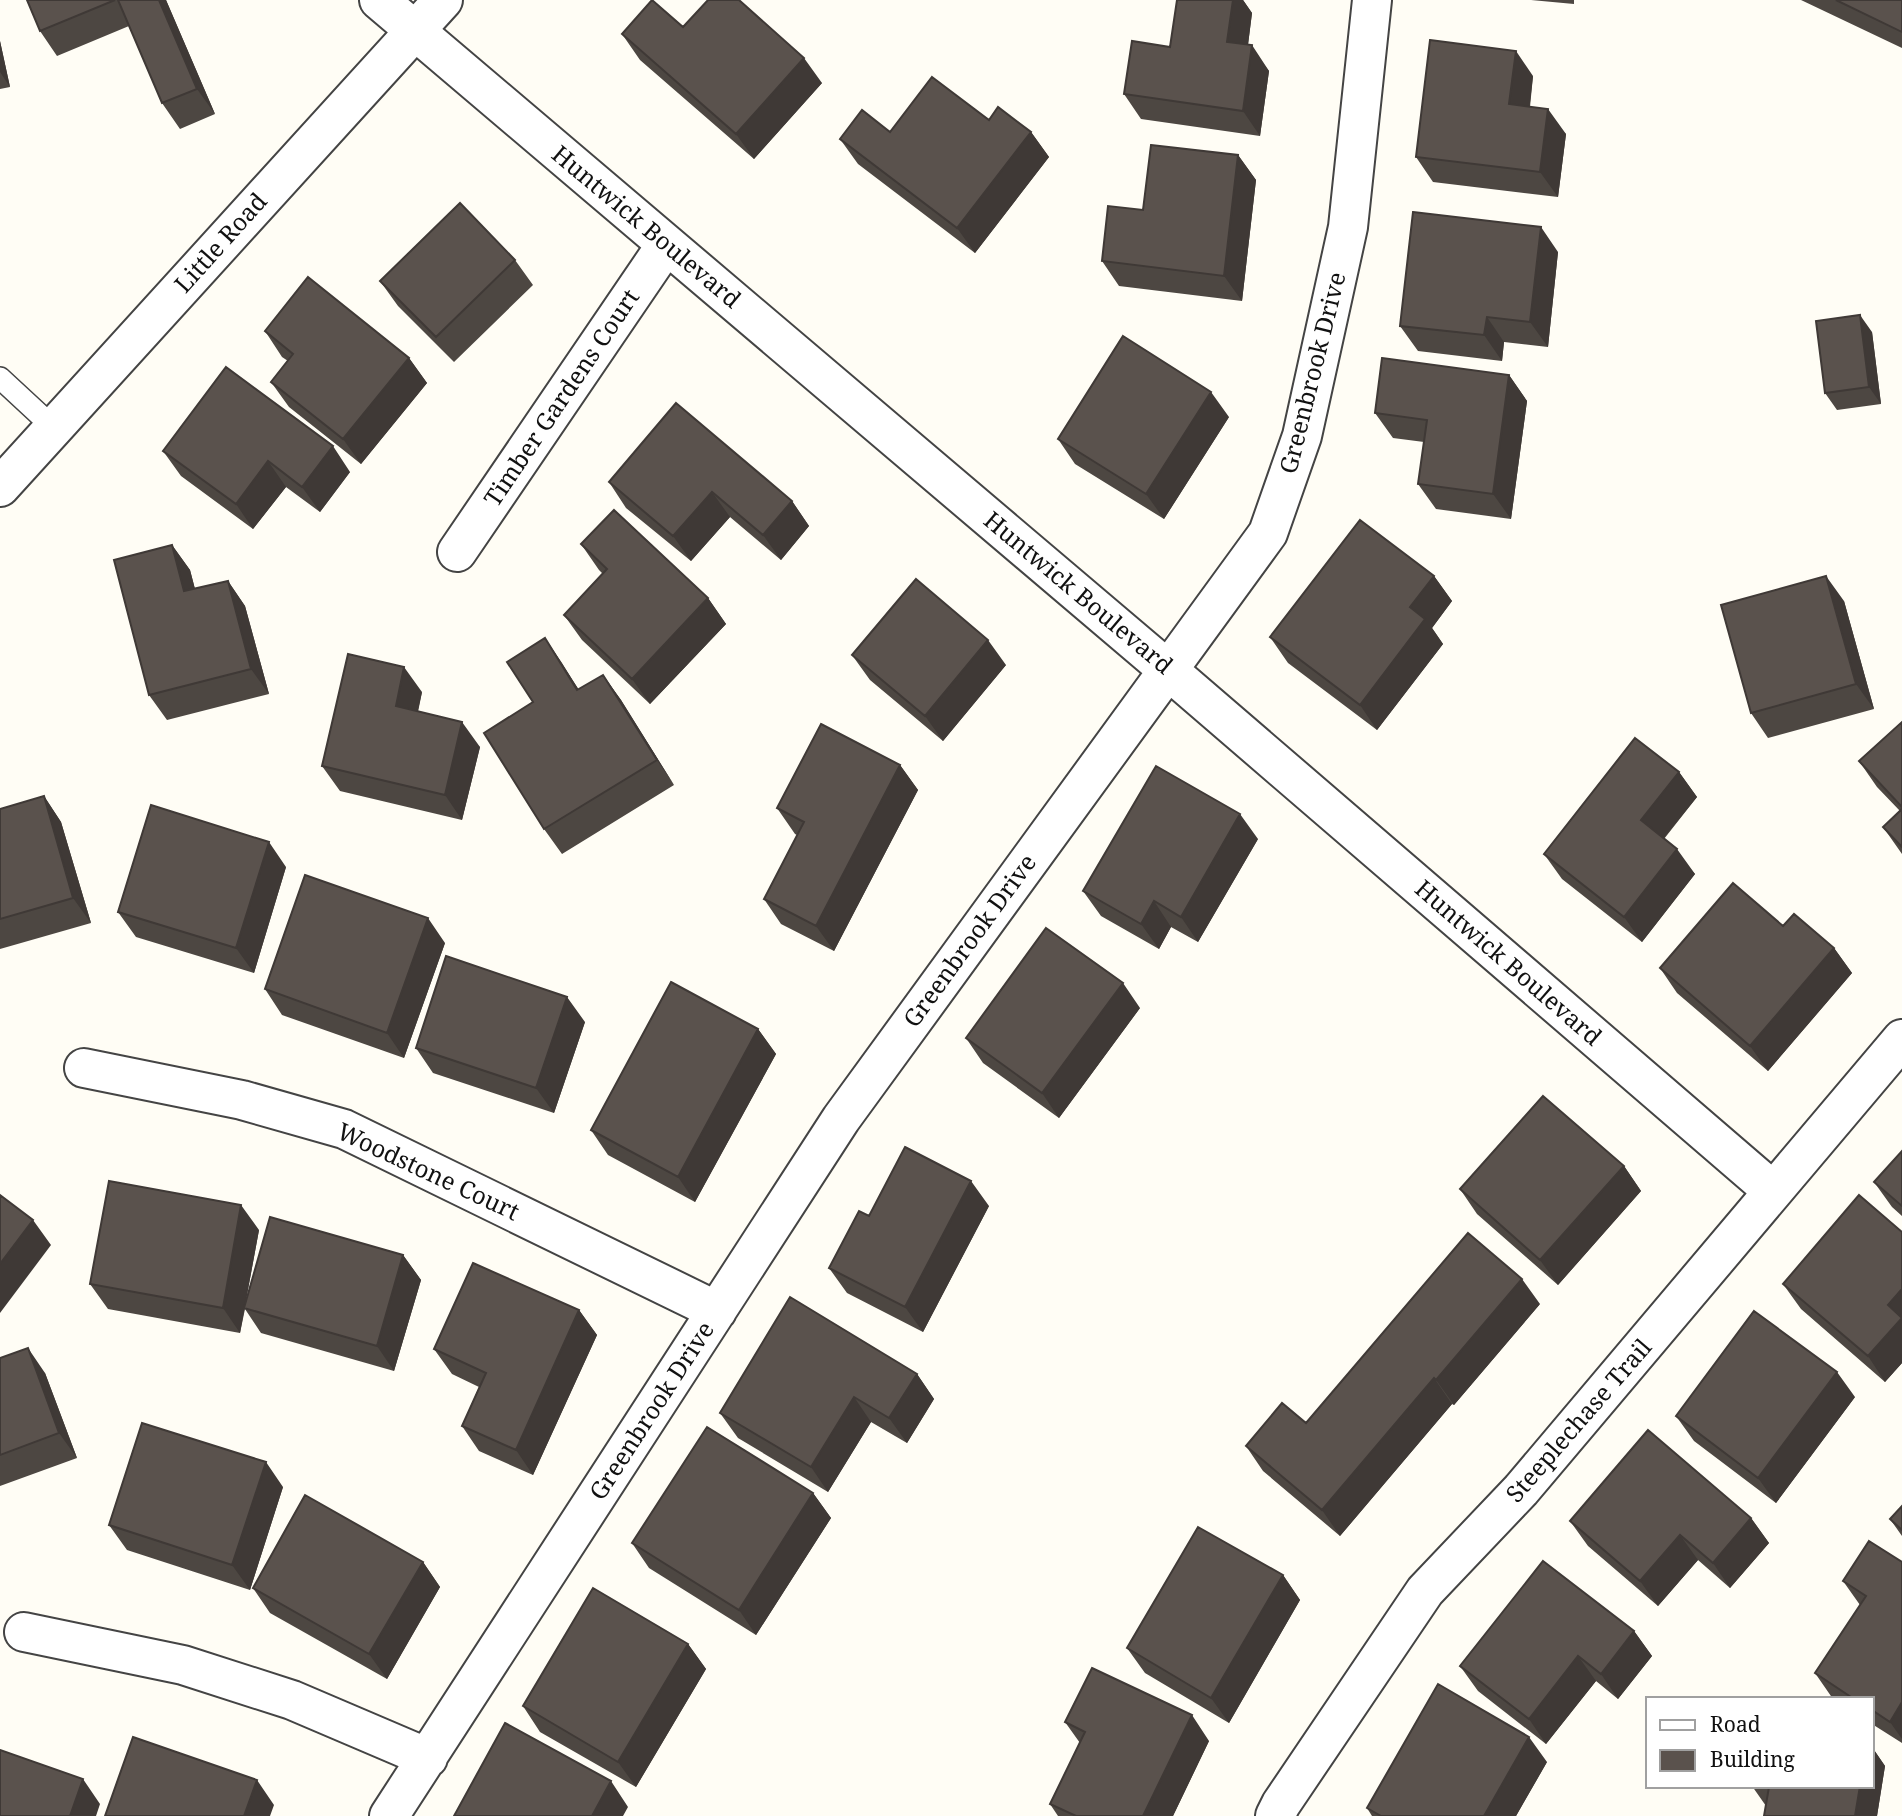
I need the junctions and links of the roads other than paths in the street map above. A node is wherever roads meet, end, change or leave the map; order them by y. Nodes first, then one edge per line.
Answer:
1 (379, 0) edge
2 (443, 0) edge
3 (1372, 0) edge
4 (415, 30) junction
5 (666, 245) junction
6 (0, 379) edge
7 (54, 428) junction
8 (0, 487) edge
9 (457, 552) dead end
10 (1168, 670) junction
11 (1902, 1039) edge
12 (84, 1068) dead end
13 (1773, 1191) junction
14 (717, 1311) junction
15 (24, 1632) dead end
16 (428, 1758) junction
17 (389, 1816) edge
18 (1275, 1816) edge

1 - 4 street, Huntwick Boulevard
2 - 4 street, Little Road
3 - 10 street, Greenbrook Drive
4 - 5 street, Huntwick Boulevard
4 - 7 street, Little Road
5 - 9 street, Timber Gardens Court
5 - 10 street, Huntwick Boulevard
6 - 7 lane
7 - 8 street, Little Road
10 - 13 street, Huntwick Boulevard
10 - 14 street, Greenbrook Drive
11 - 13 street, Steeplechase Trail
12 - 14 street, Woodstone Court
13 - 18 street, Steeplechase Trail
14 - 16 street, Greenbrook Drive
15 - 16 street
16 - 17 street, Greenbrook Drive

